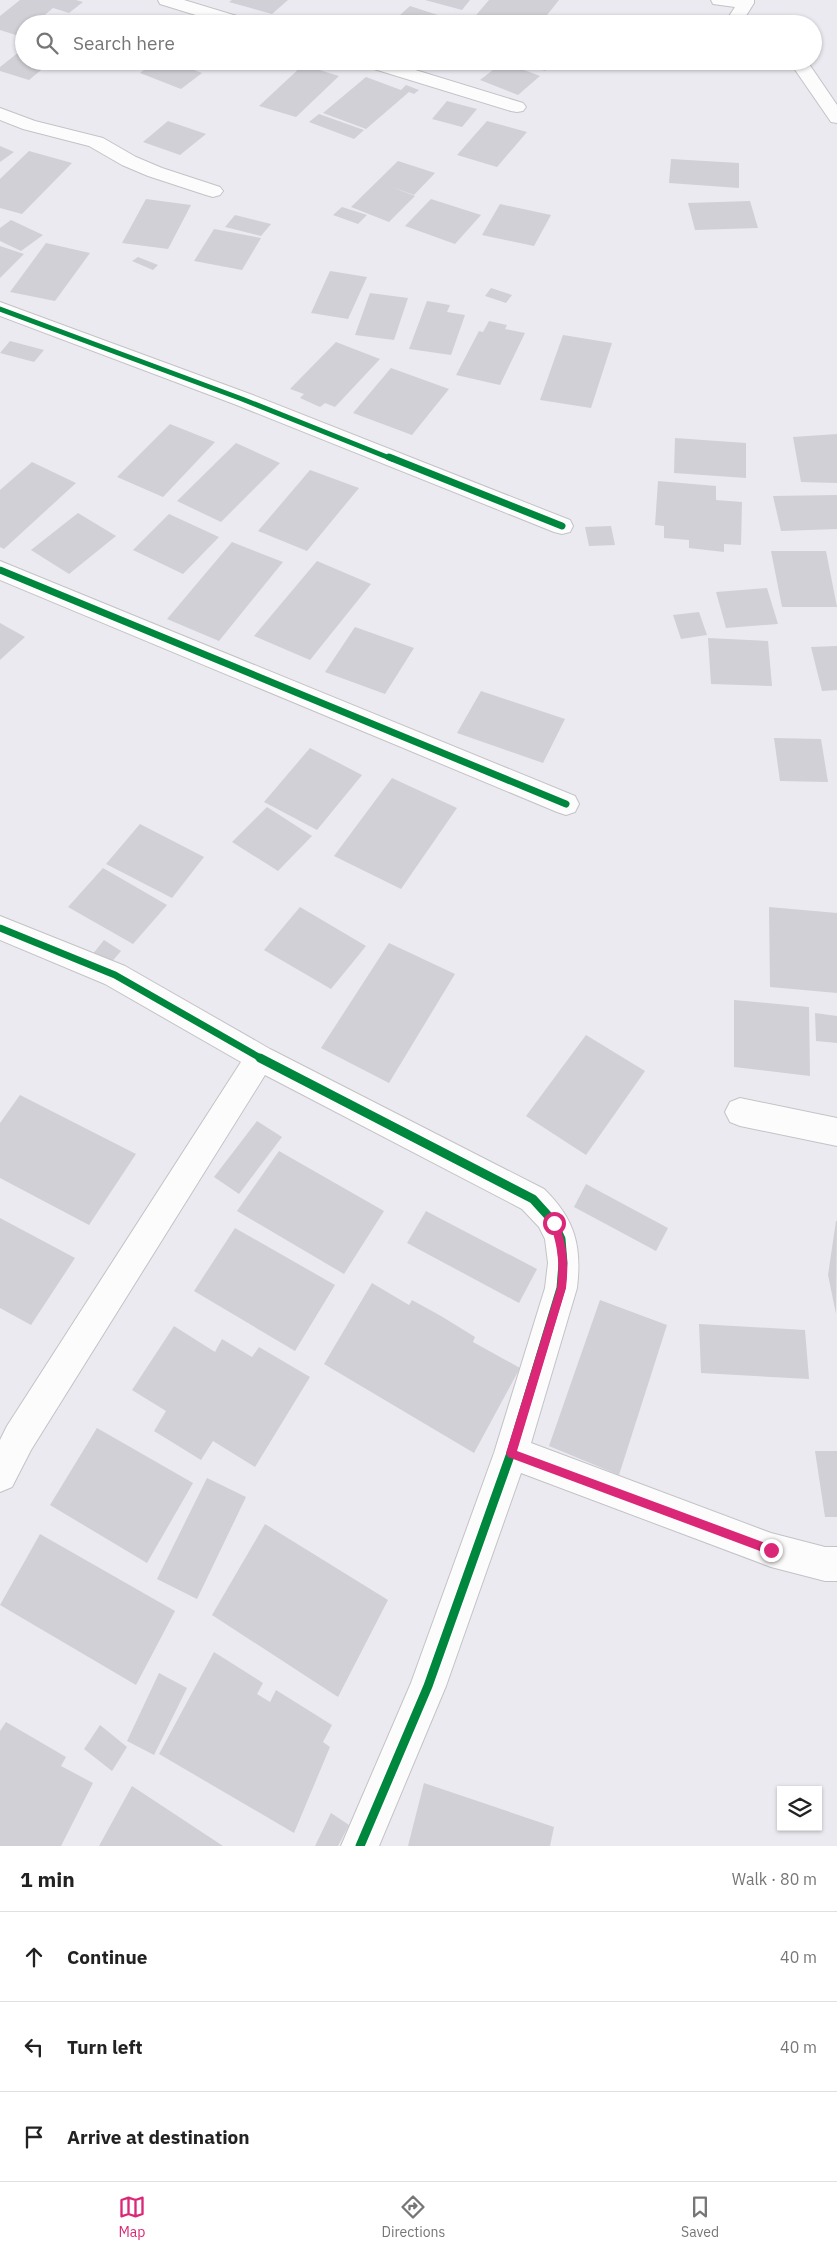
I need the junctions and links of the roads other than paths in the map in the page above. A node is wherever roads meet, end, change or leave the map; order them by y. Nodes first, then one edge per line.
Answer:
1 (166, 0) edge
2 (719, 0) edge
3 (746, 2) edge
4 (215, 15) edge
5 (738, 15) edge
6 (396, 70) edge
7 (804, 70) edge
8 (516, 107) dead end
9 (0, 113) edge
10 (837, 118) edge
11 (213, 191) dead end
12 (0, 309) edge
13 (562, 526) dead end
14 (0, 570) edge
15 (566, 804) dead end
16 (0, 928) edge
17 (260, 1058) junction
18 (740, 1112) dead end
19 (837, 1132) edge
20 (511, 1453) junction
21 (0, 1475) edge
22 (837, 1564) edge
23 (360, 1846) edge

1 - 4 street
2 - 3 street
3 - 5 street
6 - 8 street
7 - 10 street
9 - 11 street
12 - 13 street
14 - 15 street
16 - 17 street
17 - 20 street
17 - 21 street
18 - 19 street
20 - 22 street
20 - 23 street

